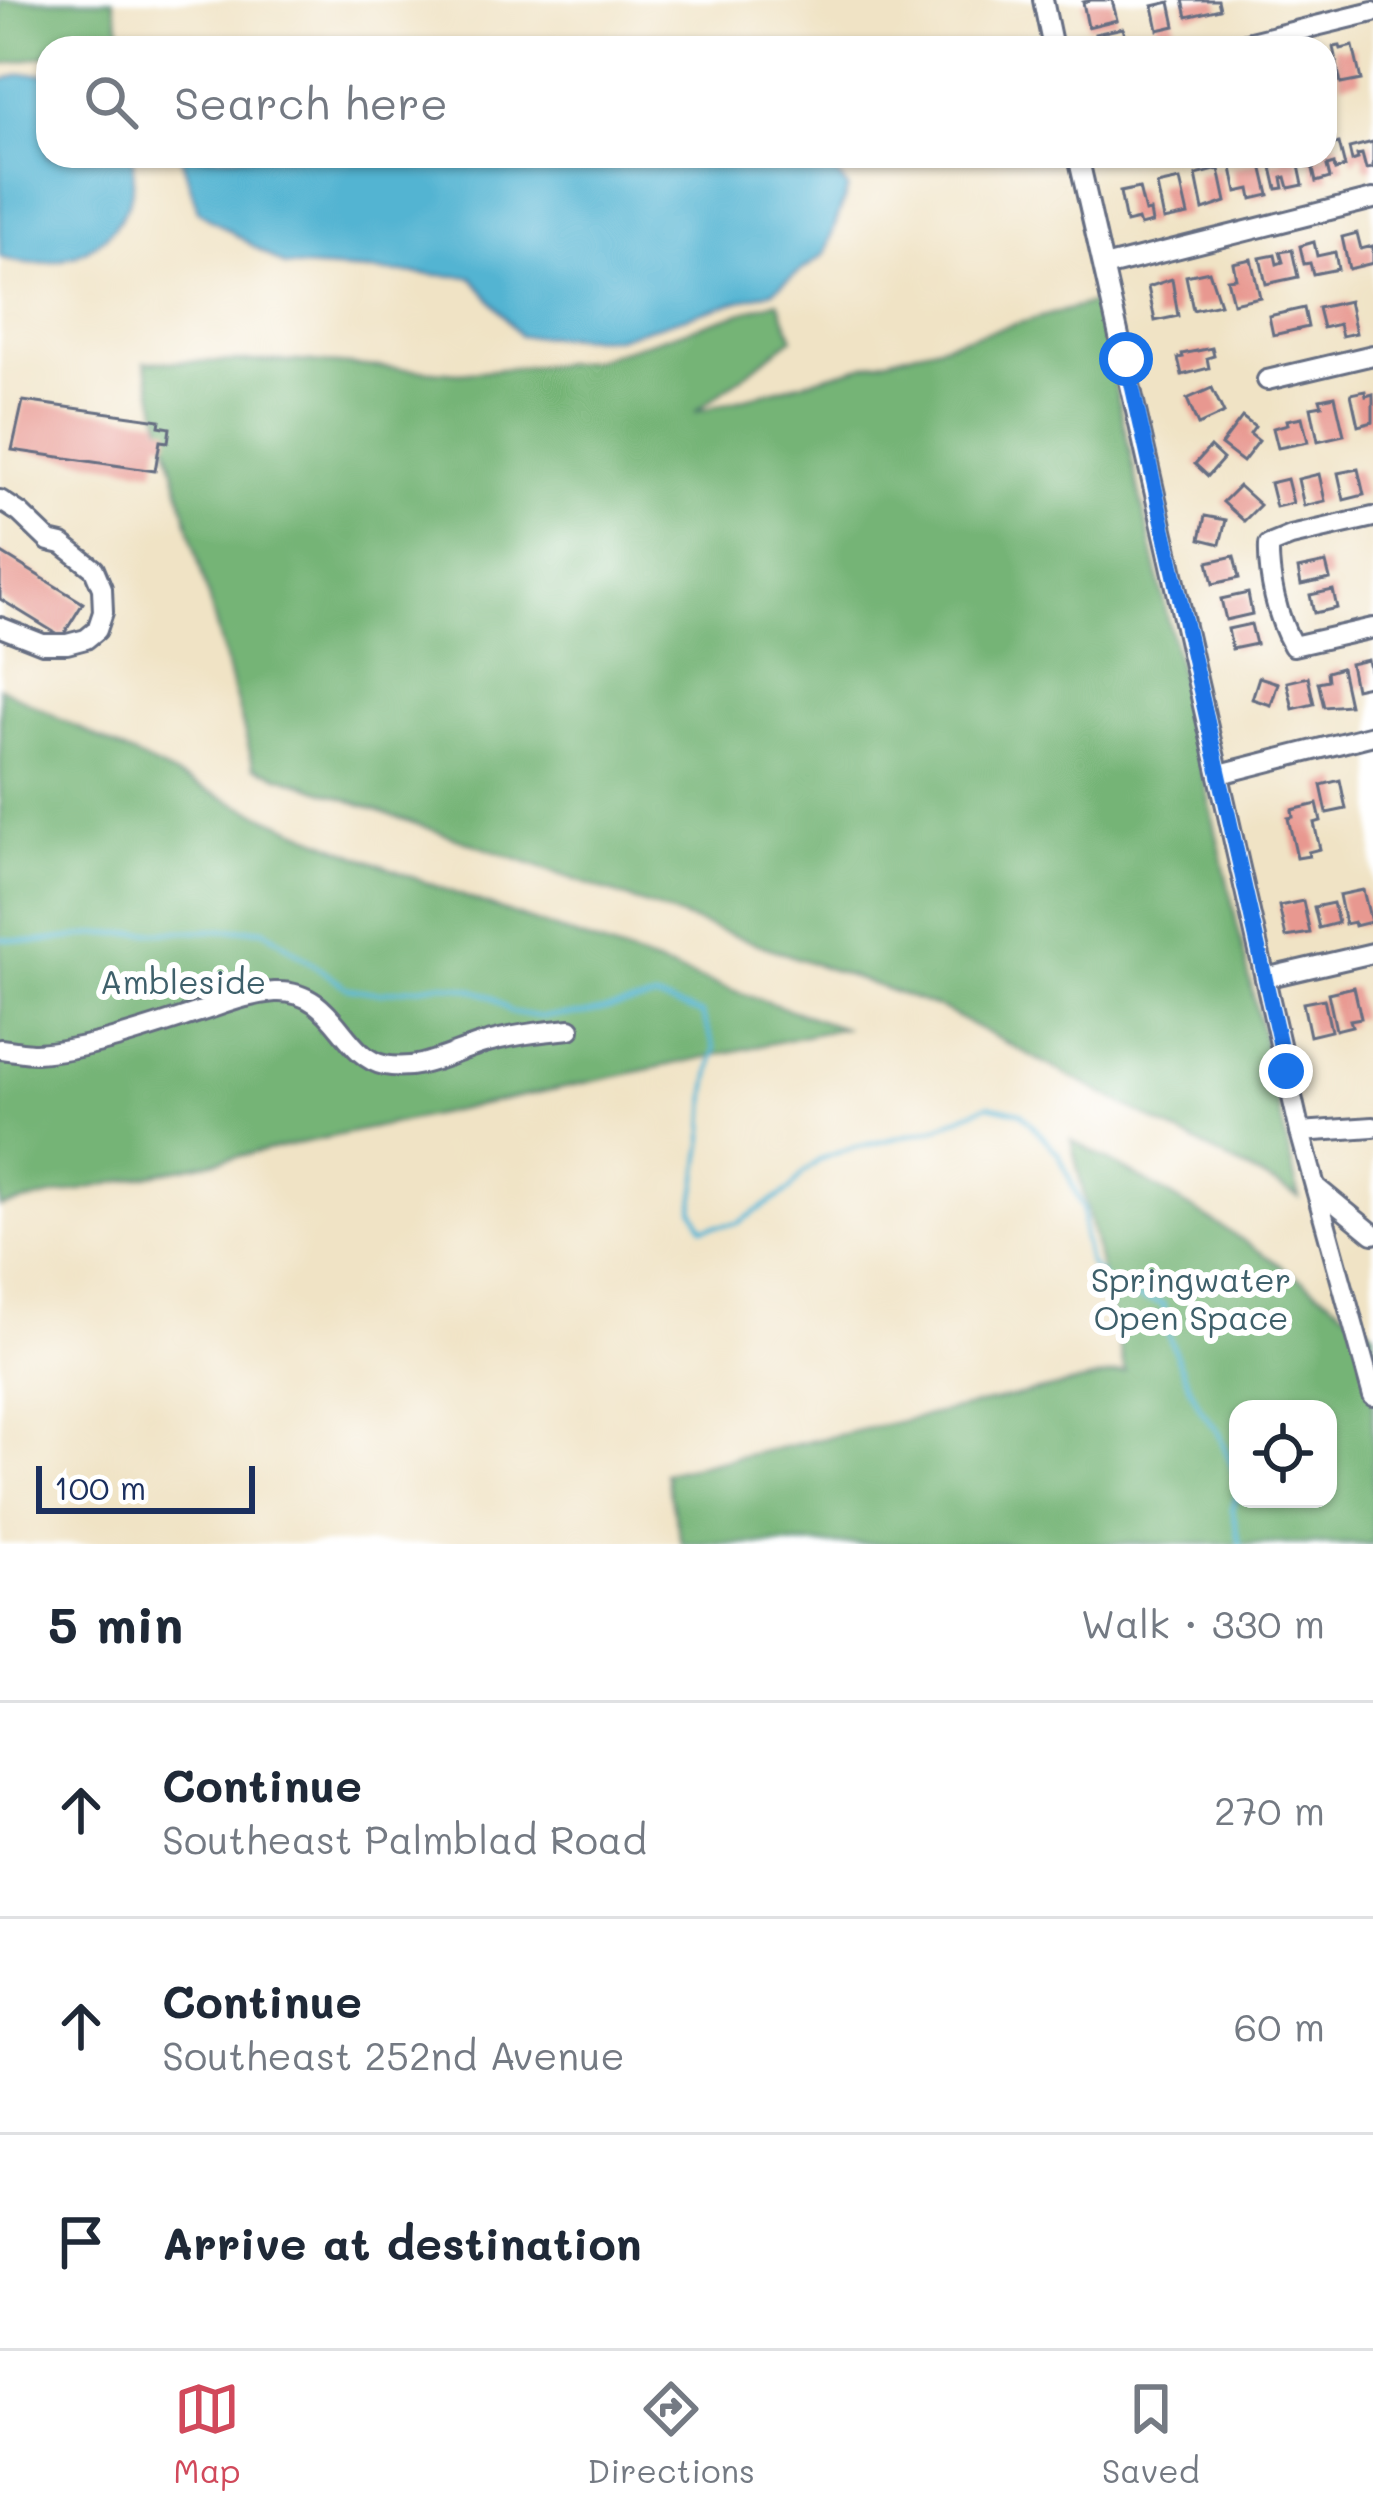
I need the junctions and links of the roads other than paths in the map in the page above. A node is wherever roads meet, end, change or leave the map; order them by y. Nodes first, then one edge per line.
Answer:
1 (1043, 0) edge
2 (1373, 12) edge
3 (1050, 36) edge
4 (1275, 36) edge
5 (1081, 168) edge
6 (1373, 199) edge
7 (1104, 267) junction
8 (1373, 355) edge
9 (1268, 380) dead end
10 (0, 500) edge
11 (1373, 518) edge
12 (0, 627) edge
13 (1373, 628) edge
14 (1373, 735) edge
15 (1220, 774) junction
16 (1373, 953) edge
17 (1265, 978) junction
18 (570, 1029) dead end
19 (0, 1049) edge
20 (1373, 1127) edge
21 (1300, 1132) junction
22 (1317, 1188) junction
23 (1373, 1234) edge
24 (1373, 1396) edge

1 - 3 street
2 - 4 street
5 - 7 street
6 - 7 street
7 - 15 street
8 - 9 street
10 - 12 street
11 - 13 street
14 - 15 street
15 - 17 street
16 - 17 street
17 - 21 street
18 - 19 street
20 - 21 street
21 - 22 street
22 - 23 street
22 - 24 street

